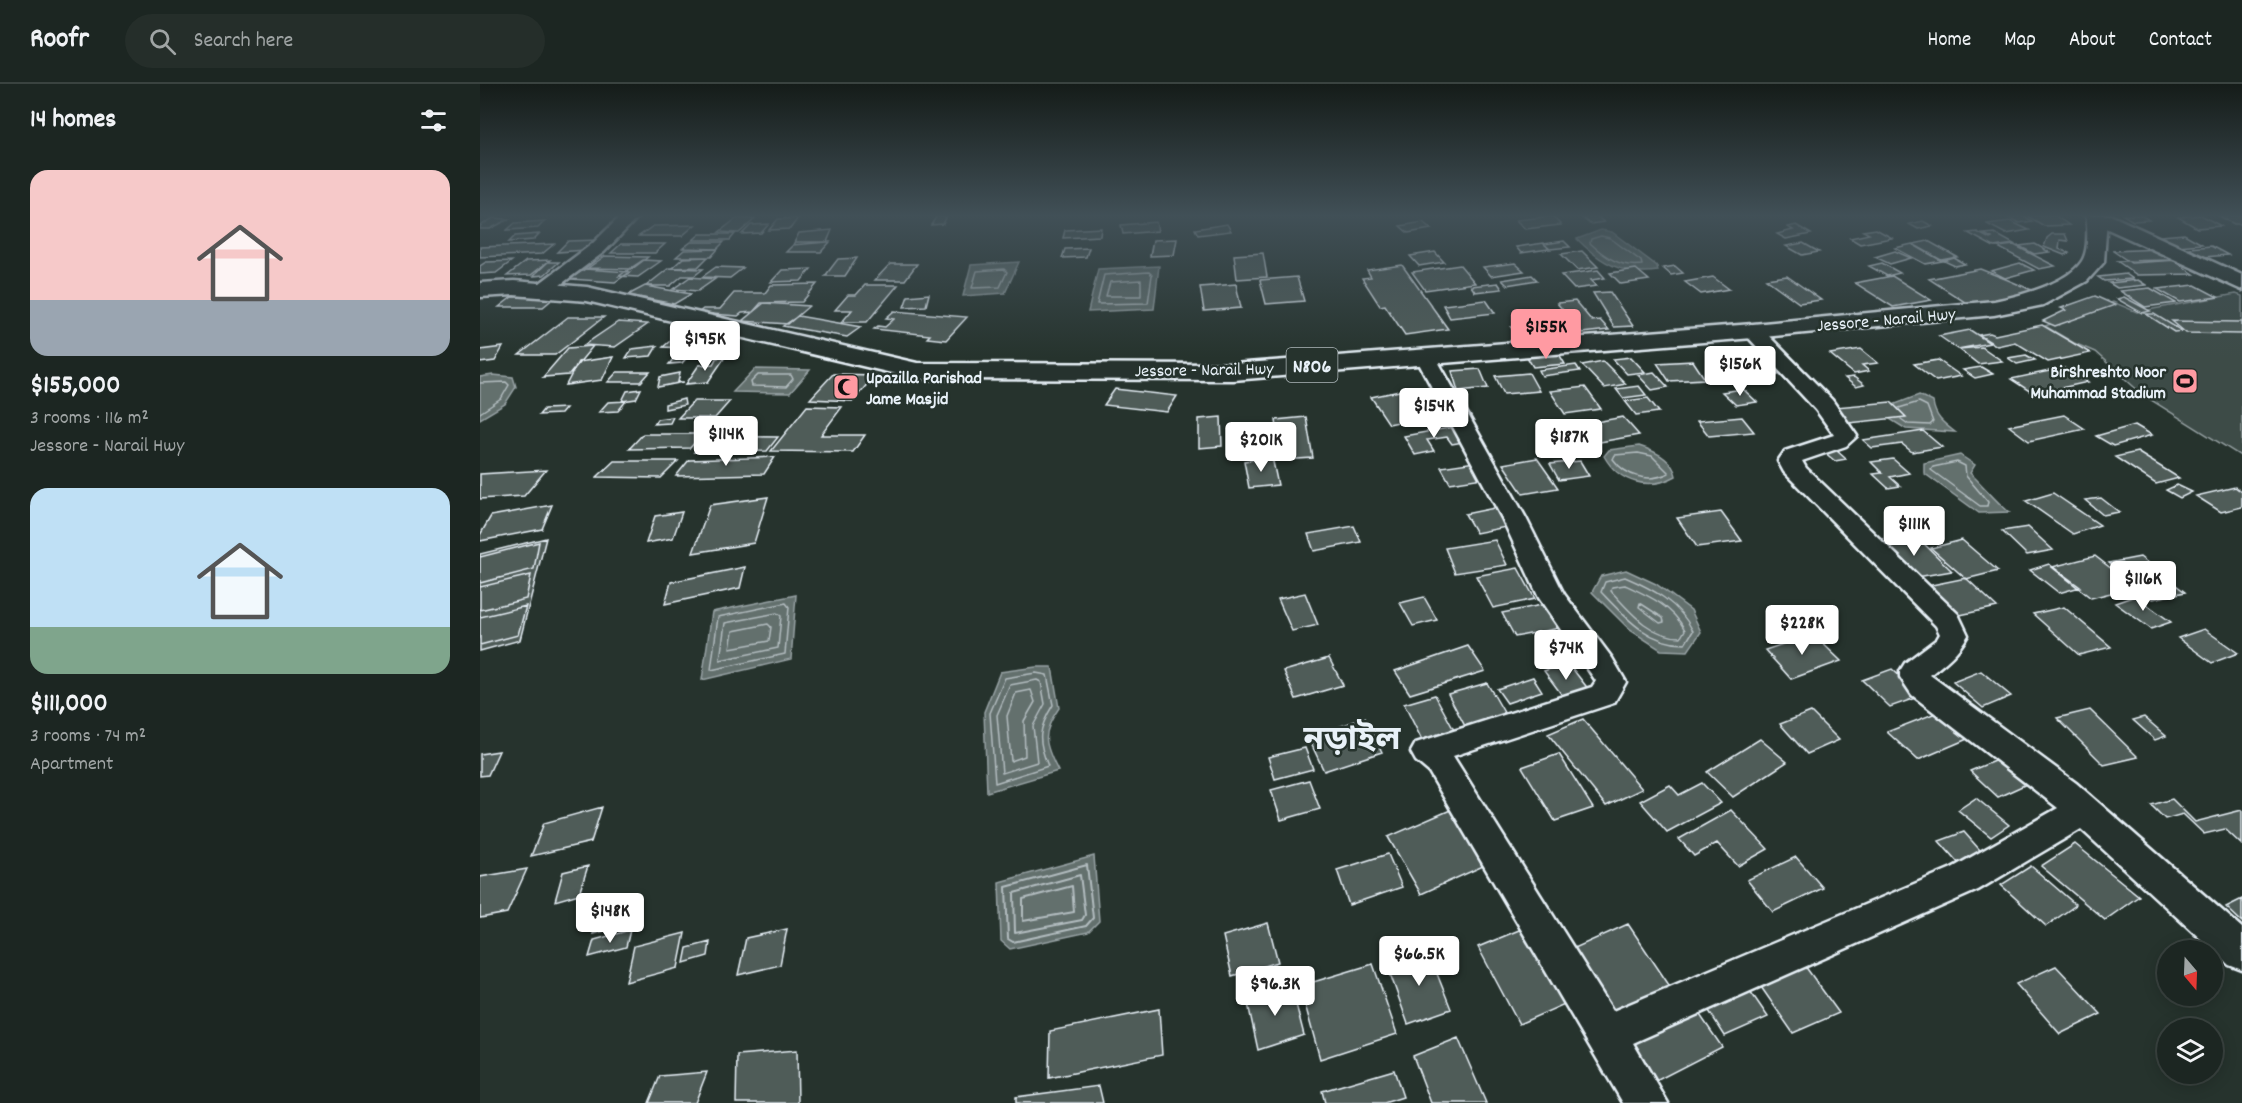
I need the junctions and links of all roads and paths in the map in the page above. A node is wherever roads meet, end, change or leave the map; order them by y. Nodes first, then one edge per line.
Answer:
1 (579, 263) edge
2 (2091, 263) edge
3 (2200, 263) edge
4 (2242, 283) edge
5 (480, 290) edge
6 (542, 290) junction
7 (1753, 331) junction
8 (1425, 356) junction
9 (2083, 810) junction
10 (2242, 952) edge
11 (1604, 1035) junction
12 (1647, 1103) edge

1 - 6 street
2 - 7 main road, Jessore - Narail Hwy / N806
3 - 4 main road
5 - 6 main road, Jessore - Narail Hwy / N806
6 - 8 main road, Jessore - Narail Hwy / N806
7 - 8 main road, Jessore - Narail Hwy / N806
7 - 9 street
8 - 11 street
9 - 10 street
9 - 11 street
11 - 12 street

